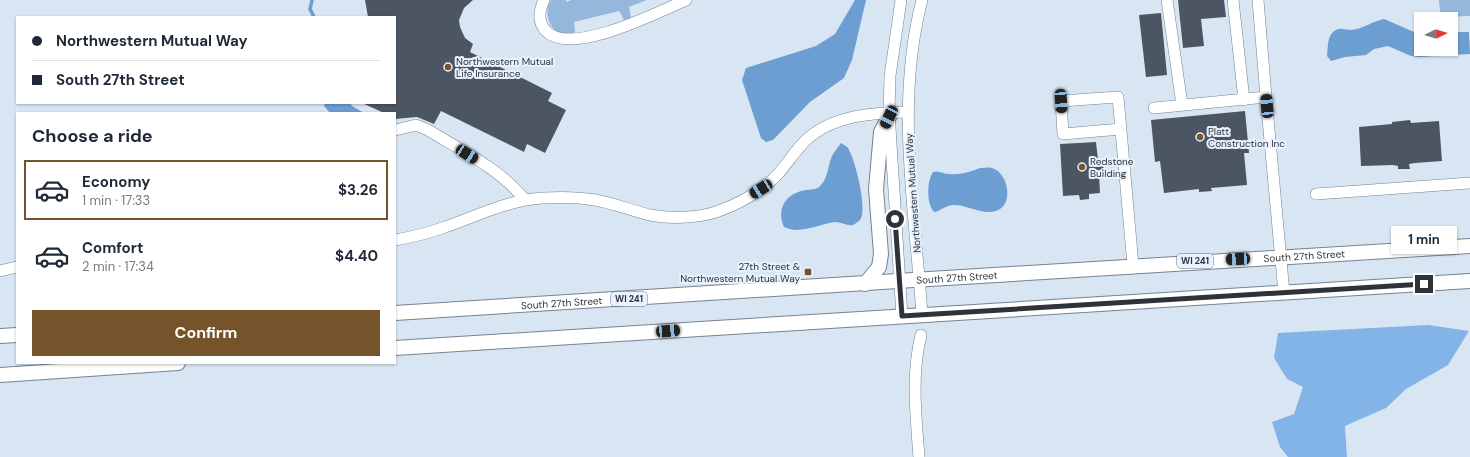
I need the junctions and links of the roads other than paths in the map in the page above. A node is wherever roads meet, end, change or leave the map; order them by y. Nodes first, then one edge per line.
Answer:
1 (544, 0) edge
2 (686, 0) edge
3 (901, 0) edge
4 (922, 0) edge
5 (1167, 0) edge
6 (1232, 0) edge
7 (1258, 0) edge
8 (1266, 98) junction
9 (1244, 100) junction
10 (1182, 105) junction
11 (1154, 108) dead end
12 (907, 112) junction
13 (889, 115) junction
14 (1121, 129) junction
15 (396, 130) edge
16 (1470, 183) edge
17 (1316, 194) dead end
18 (525, 200) junction
19 (396, 240) edge
20 (1470, 246) edge
21 (1280, 256) junction
22 (1133, 265) junction
23 (16, 267) edge
24 (0, 271) edge
25 (919, 280) junction
26 (1470, 281) edge
27 (899, 282) junction
28 (865, 284) junction
29 (1284, 293) junction
30 (396, 313) edge
31 (922, 315) junction
32 (902, 316) junction
33 (16, 335) edge
34 (921, 335) dead end
35 (0, 336) edge
36 (396, 348) edge
37 (163, 364) edge
38 (0, 375) edge
39 (919, 457) edge

1 - 2 street
3 - 13 street, Northwestern Mutual Way
4 - 12 street, Northwestern Mutual Way
5 - 10 street
6 - 9 street
7 - 8 street
8 - 9 street
8 - 21 street
9 - 10 street
10 - 11 street
12 - 13 street
12 - 25 street, Northwestern Mutual Way
13 - 18 street
13 - 27 street, Northwestern Mutual Way
13 - 28 main road
14 - 14 street
14 - 22 street
15 - 18 street
16 - 17 street
18 - 19 street
20 - 21 main road, South 27th Street / WI 241
21 - 22 main road, South 27th Street / WI 241
21 - 29 street
22 - 25 main road, South 27th Street / WI 241
23 - 24 street
25 - 27 main road, South 27th Street / WI 241
25 - 31 street, Northwestern Mutual Way
26 - 29 main road
27 - 28 main road, South 27th Street / WI 241
27 - 32 street, Northwestern Mutual Way
28 - 30 main road, South 27th Street / WI 241
29 - 31 main road
31 - 32 main road
32 - 36 main road
33 - 35 main road
34 - 39 street
37 - 38 main road

